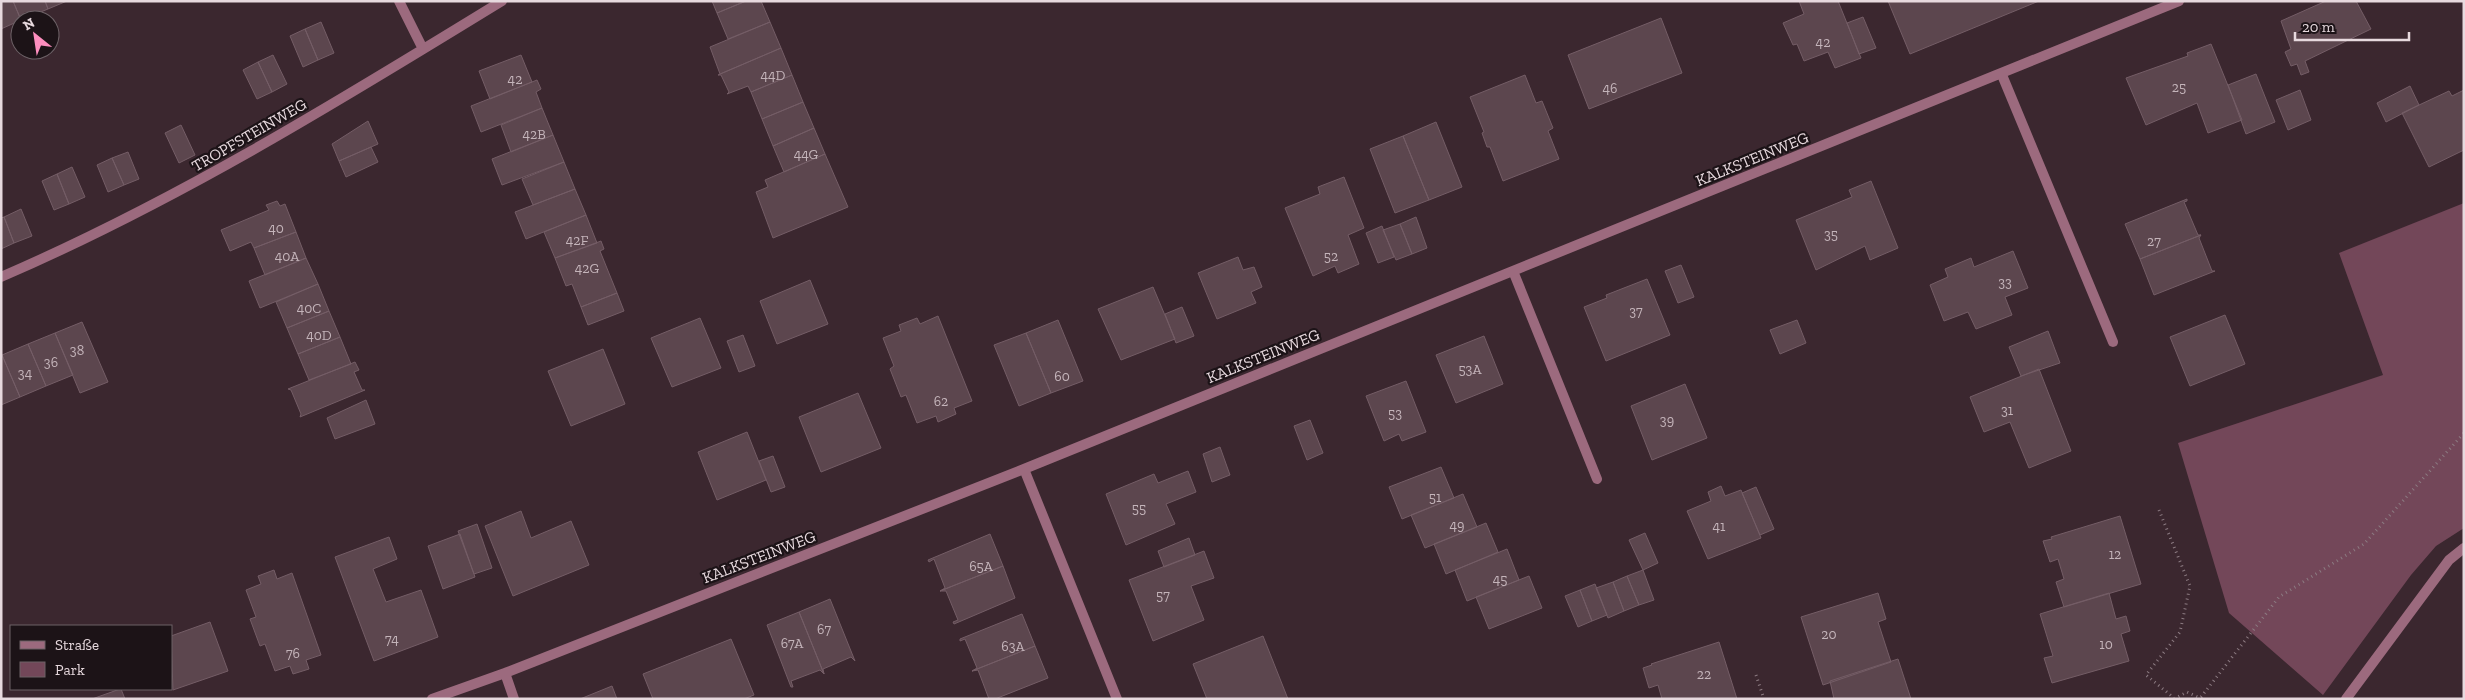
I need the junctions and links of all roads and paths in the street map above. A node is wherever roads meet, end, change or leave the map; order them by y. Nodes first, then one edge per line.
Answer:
1 (399, 1) edge
2 (502, 1) edge
3 (2179, 1) edge
4 (423, 49) junction
5 (2002, 75) junction
6 (1513, 271) junction
7 (1, 277) edge
8 (2113, 342) dead end
9 (2464, 434) edge
10 (1024, 469) junction
11 (1596, 479) dead end
12 (2159, 510) dead end
13 (2464, 548) edge
14 (505, 673) junction
15 (1756, 675) dead end
16 (2174, 698) edge
17 (2201, 698) edge
18 (432, 699) edge
19 (514, 699) edge
20 (1117, 699) edge
21 (1764, 699) edge
22 (2346, 699) edge

1 - 4 street
2 - 4 street, TROPFSTEINWEG
3 - 5 street, KALKSTEINWEG
4 - 7 street, TROPFSTEINWEG
5 - 6 street, KALKSTEINWEG
5 - 8 street
6 - 10 street, KALKSTEINWEG
6 - 11 street
9 - 17 path
10 - 14 street, KALKSTEINWEG
10 - 20 street
12 - 16 path
13 - 22 street
14 - 18 street, KALKSTEINWEG
14 - 19 street
15 - 21 path
16 - 17 path

